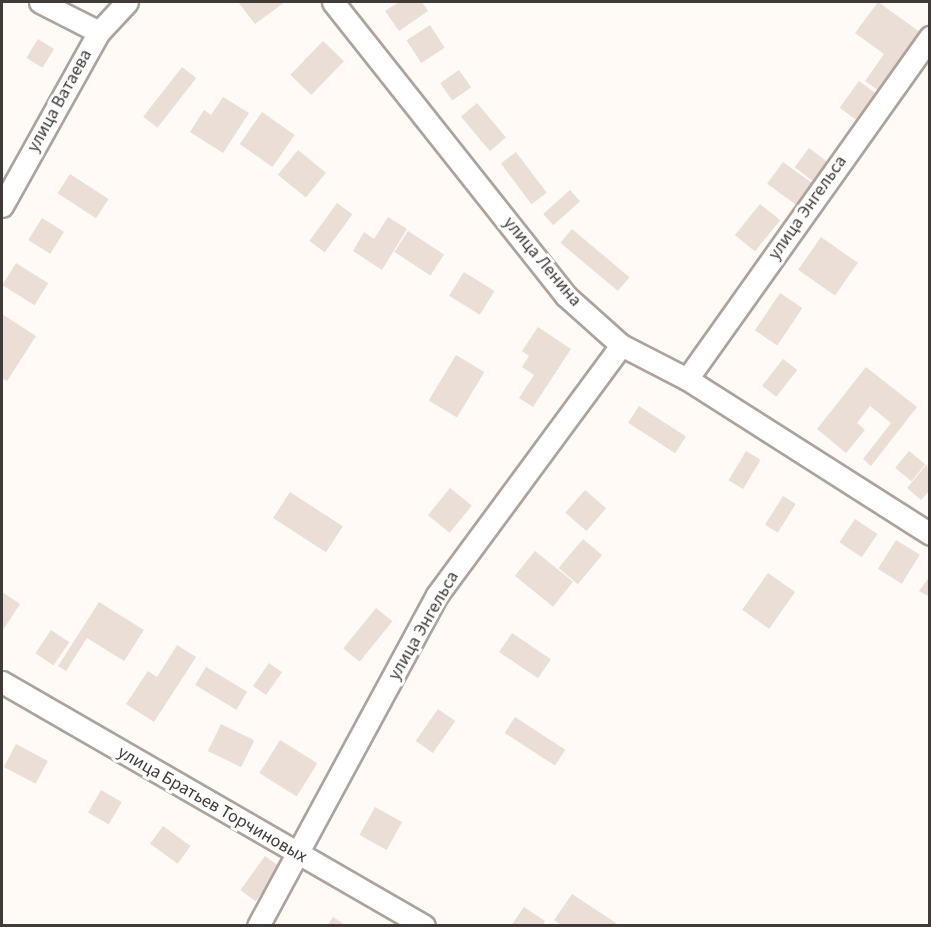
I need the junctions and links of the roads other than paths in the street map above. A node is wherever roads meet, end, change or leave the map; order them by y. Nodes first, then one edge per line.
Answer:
1 (40, 2) edge
2 (127, 2) edge
3 (333, 2) edge
4 (99, 32) junction
5 (930, 37) edge
6 (2, 206) edge
7 (621, 345) junction
8 (687, 379) junction
9 (930, 534) edge
10 (2, 682) edge
11 (298, 855) junction
12 (258, 926) edge
13 (424, 926) edge

1 - 4 street
2 - 4 street, улица Ватаева
3 - 7 street, улица Ленина
4 - 6 street, улица Ватаева
5 - 8 street, улица Энгельса
7 - 8 street, улица Ленина
7 - 11 street, улица Энгельса
8 - 9 street, улица Ленина
10 - 11 street, улица Братьев Торчиновых
11 - 12 street, улица Энгельса
11 - 13 street, улица Братьев Торчиновых

